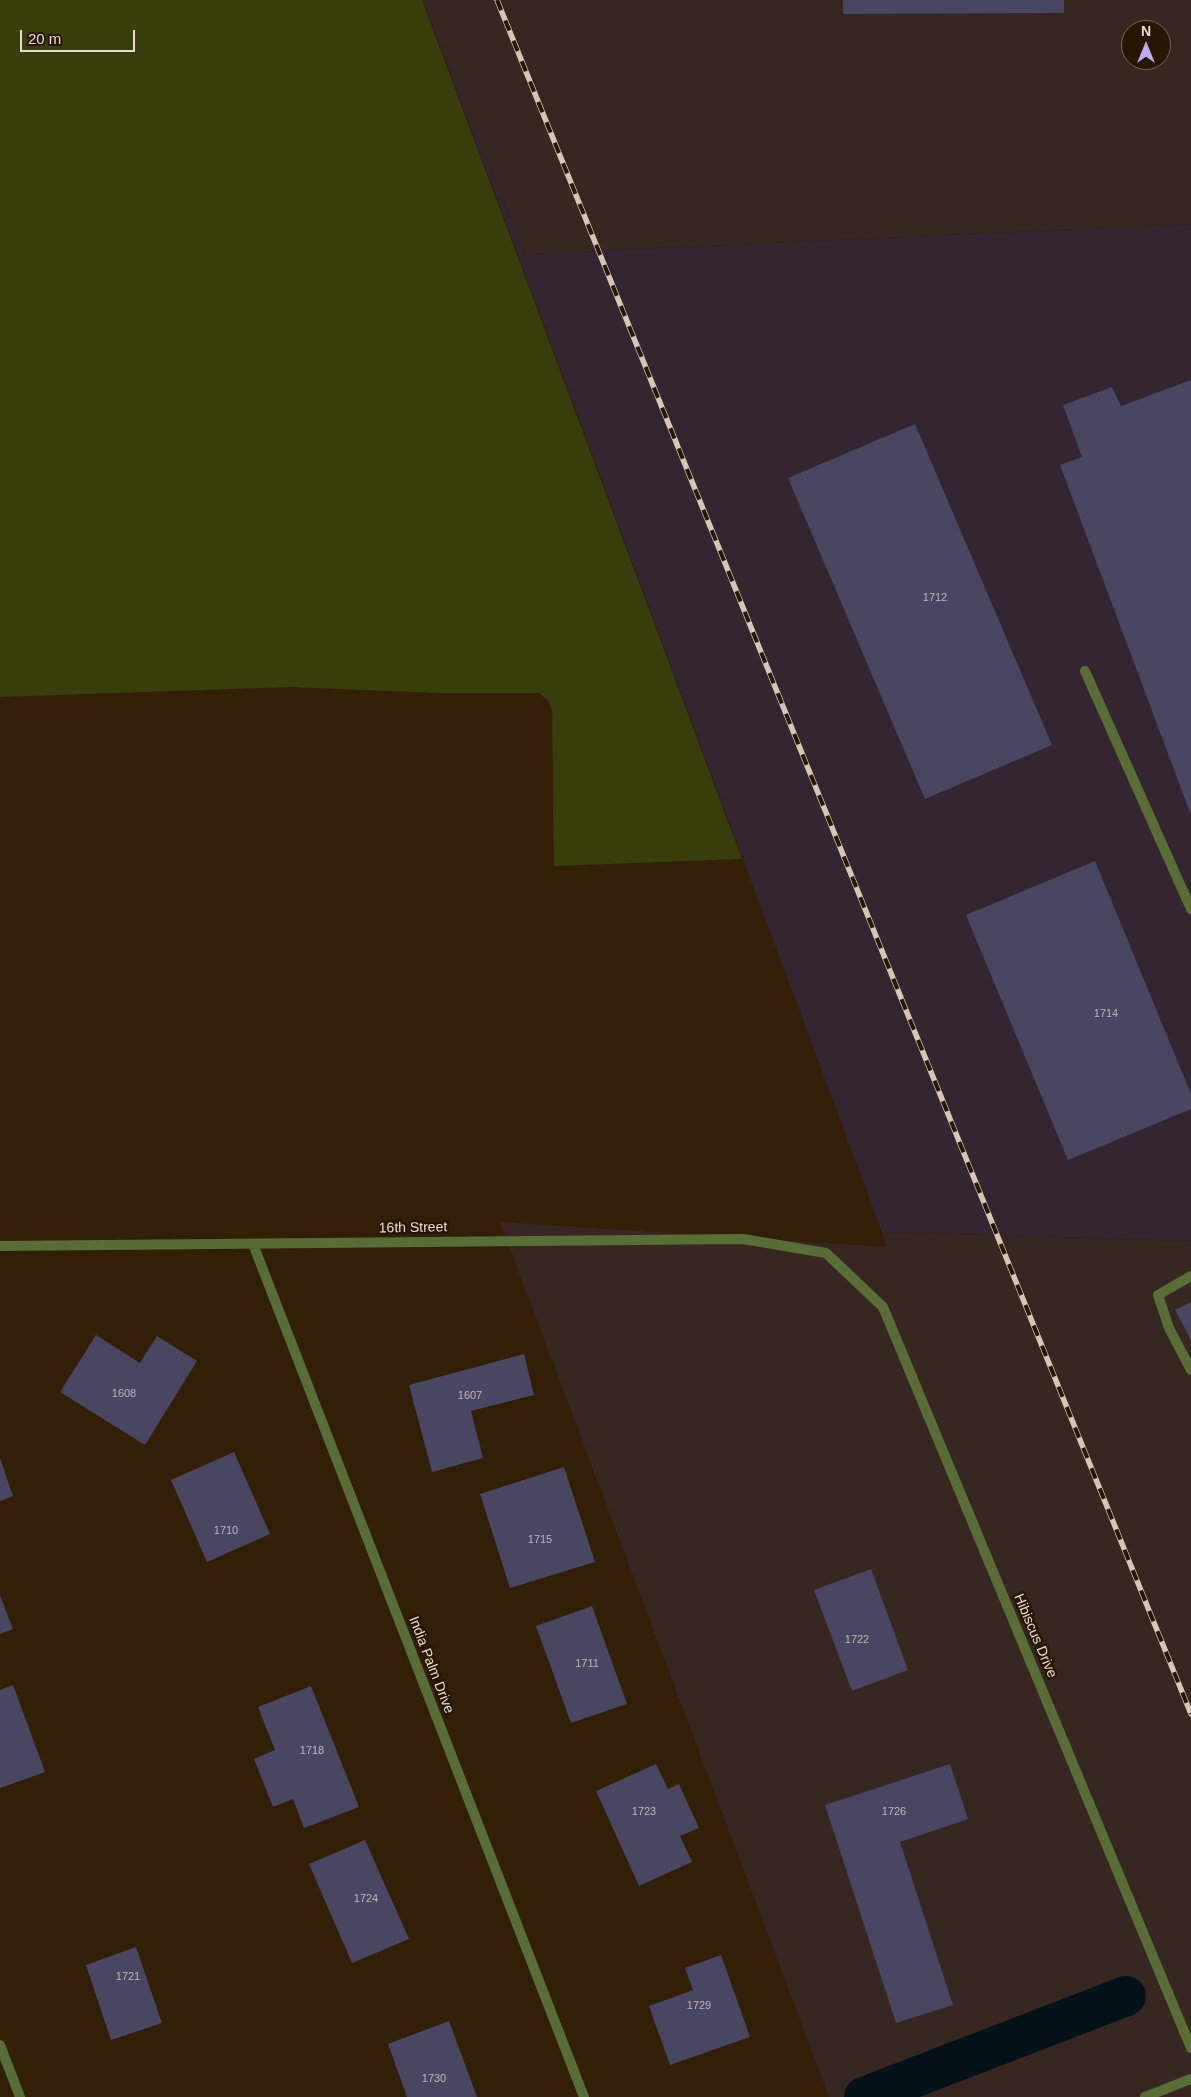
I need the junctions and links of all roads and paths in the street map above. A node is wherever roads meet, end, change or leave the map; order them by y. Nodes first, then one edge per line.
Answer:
1 (1085, 671) dead end
2 (1191, 909) edge
3 (253, 1244) junction
4 (0, 1246) edge
5 (826, 1253) joint
6 (1191, 1276) edge
7 (1191, 1370) edge
8 (0, 2045) edge
9 (1191, 2048) edge
10 (1191, 2079) edge
11 (20, 2097) edge
12 (584, 2097) edge
13 (1145, 2097) edge

1 - 2 street
3 - 4 street, 16th Street
3 - 5 street, 16th Street
3 - 12 street, India Palm Drive
5 - 9 street, Hibiscus Drive
6 - 7 street
8 - 11 street
10 - 13 street

